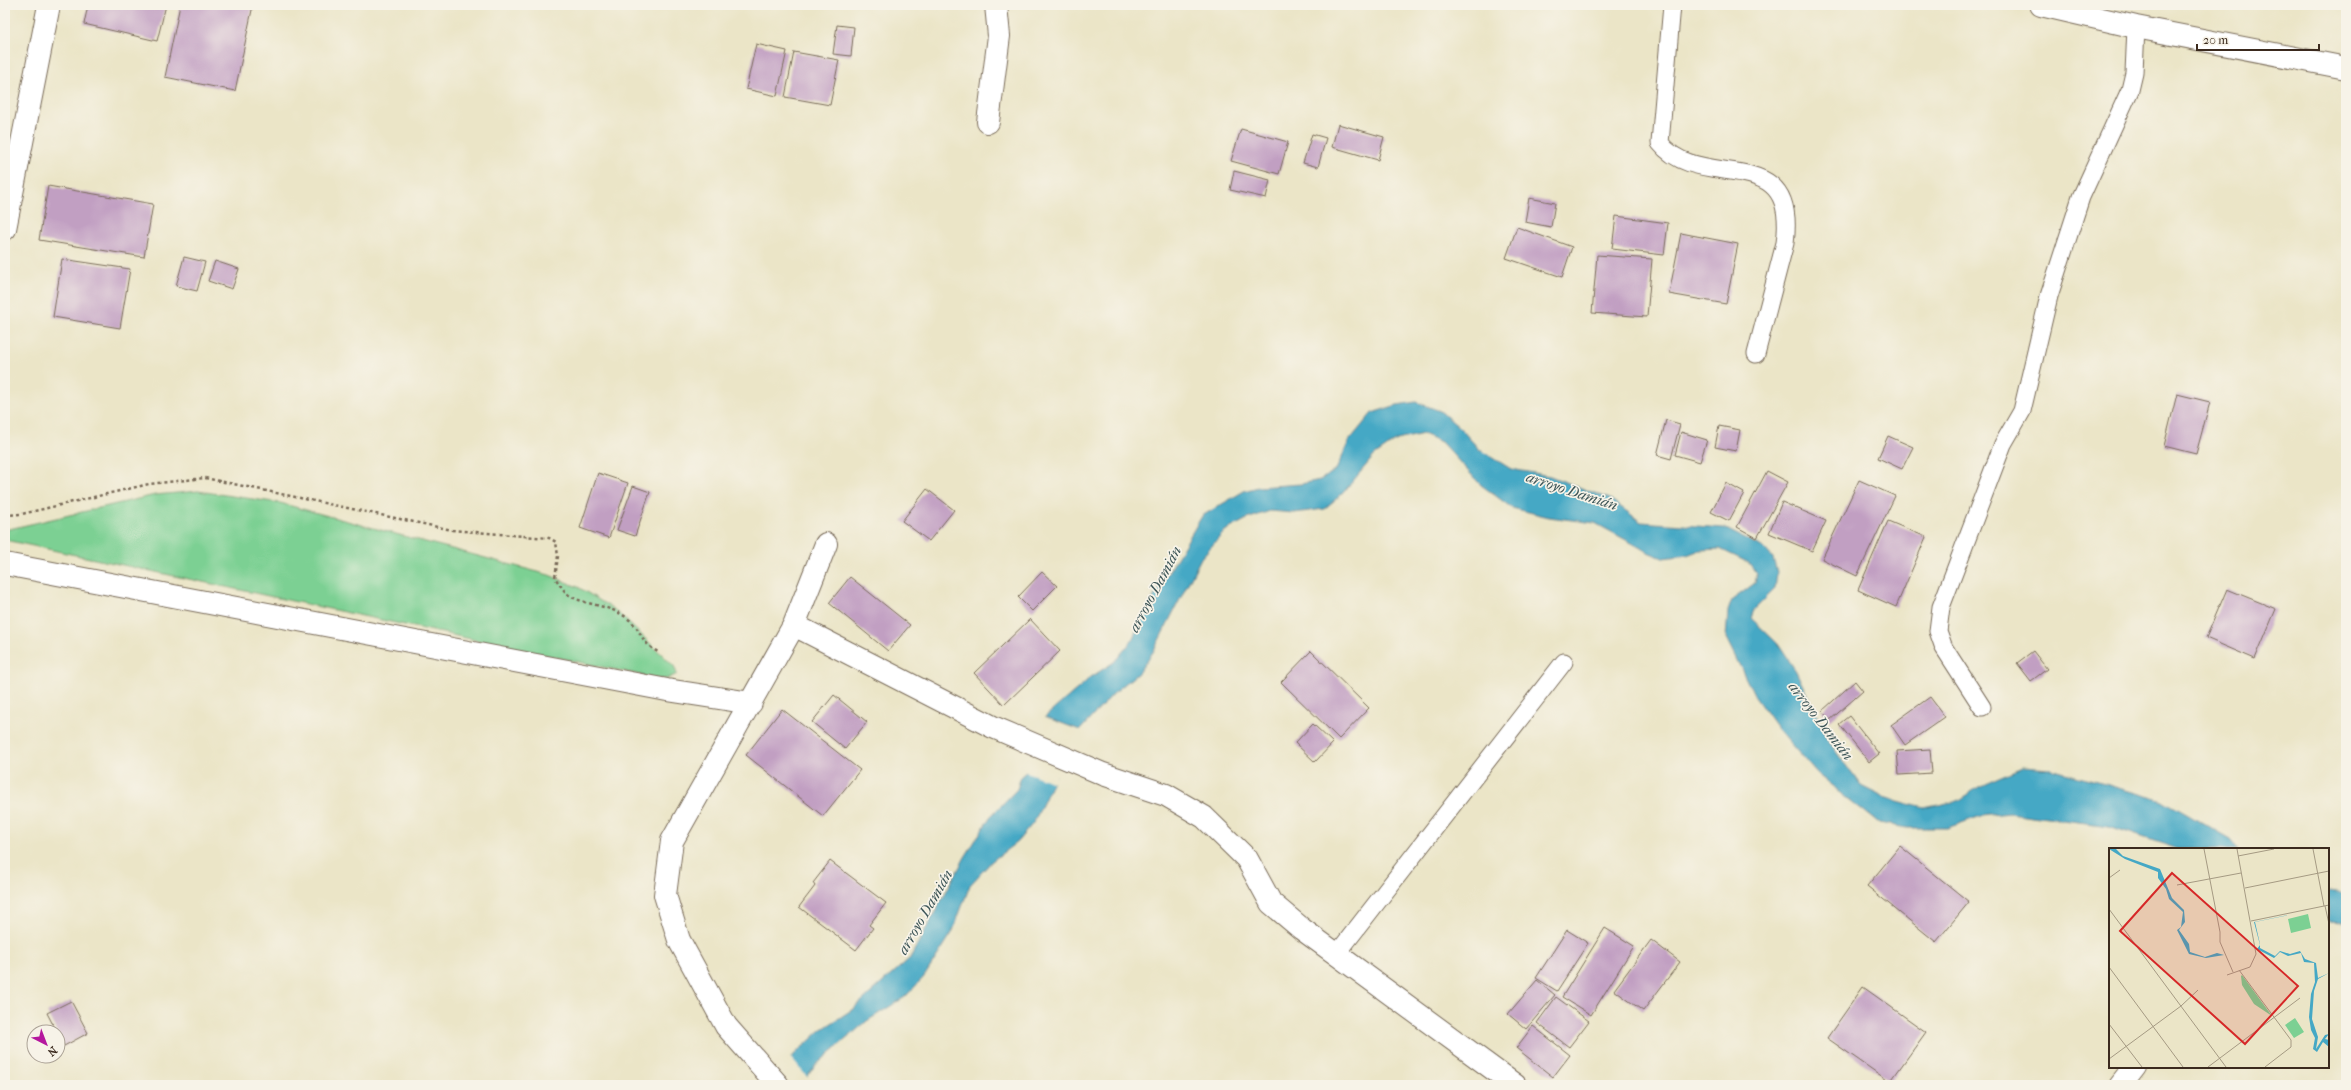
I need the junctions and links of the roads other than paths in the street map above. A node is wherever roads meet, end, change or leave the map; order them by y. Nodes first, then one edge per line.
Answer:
1 (49, 5) edge
2 (996, 5) edge
3 (1672, 5) edge
4 (2041, 5) edge
5 (2136, 27) junction
6 (2346, 68) edge
7 (988, 122) dead end
8 (5, 230) edge
9 (1756, 354) dead end
10 (826, 544) dead end
11 (5, 564) edge
12 (794, 625) junction
13 (1564, 662) dead end
14 (751, 702) junction
15 (1982, 707) dead end
16 (1336, 955) junction
17 (2134, 1068) edge
18 (778, 1085) edge
19 (1515, 1085) edge
20 (2121, 1085) edge

1 - 8 street
2 - 7 street
3 - 9 lane
4 - 5 street
5 - 6 street
5 - 15 lane
10 - 12 street
11 - 14 street
12 - 14 street
12 - 16 street
13 - 16 lane
14 - 18 street
16 - 19 street
17 - 20 street

